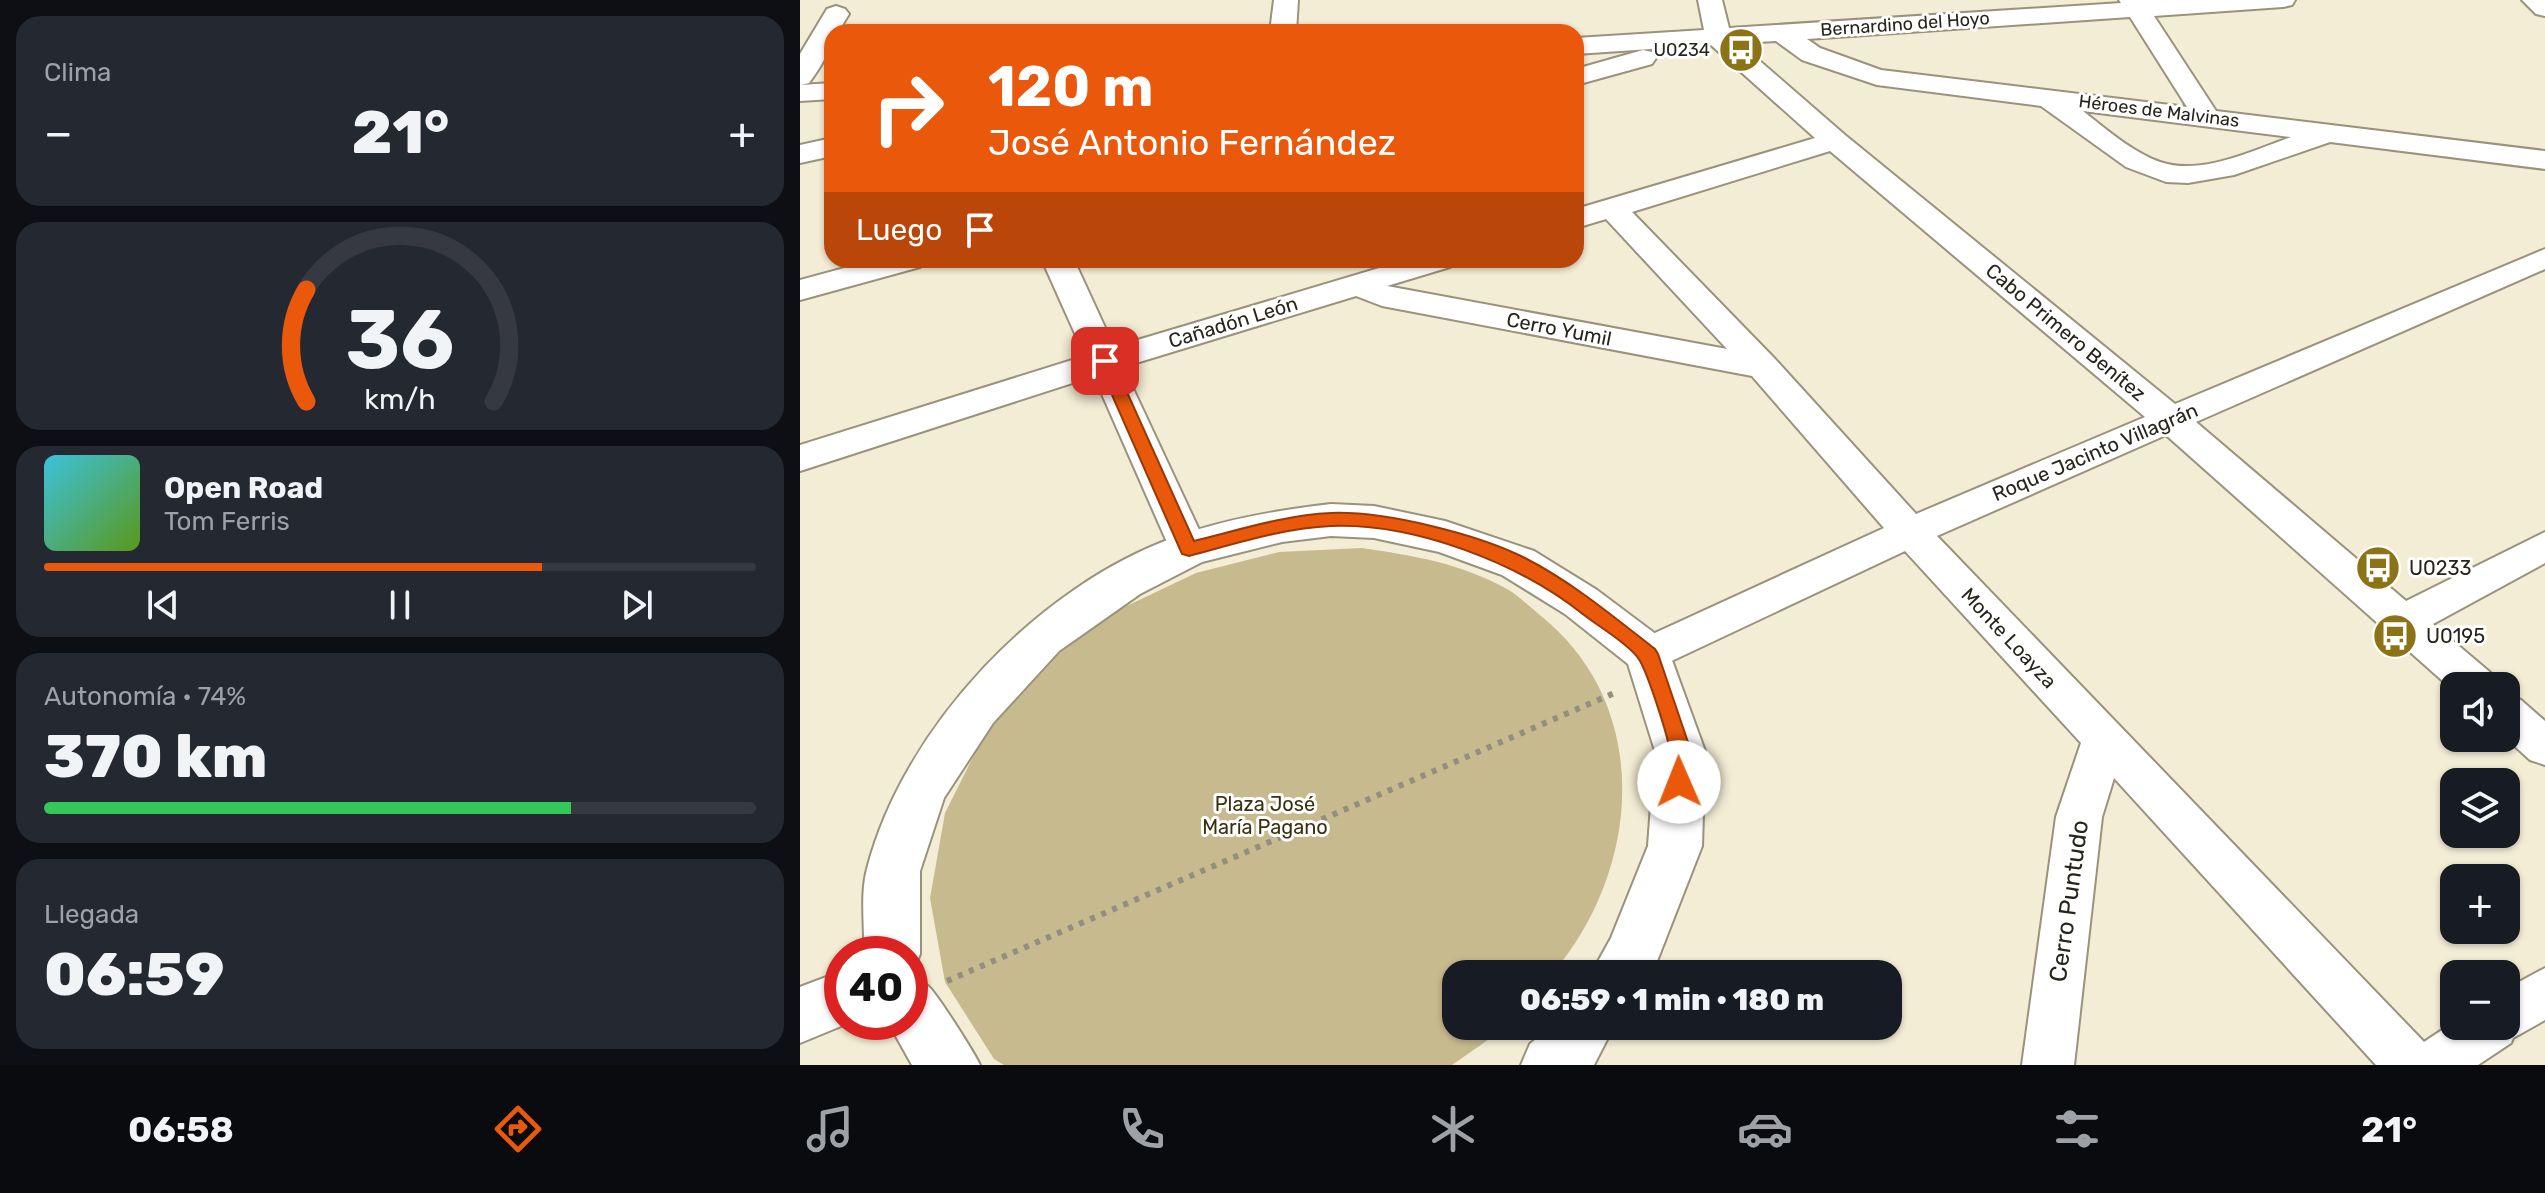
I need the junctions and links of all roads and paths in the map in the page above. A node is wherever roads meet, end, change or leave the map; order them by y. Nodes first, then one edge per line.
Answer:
1 (1286, 0) edge
2 (1710, 0) edge
3 (2283, 0) edge
4 (2534, 0) edge
5 (2134, 4) edge
6 (2545, 9) edge
7 (836, 14) dead end
8 (830, 24) edge
9 (1284, 24) edge
10 (1782, 33) junction
11 (824, 35) edge
12 (1719, 38) junction
13 (1584, 46) edge
14 (1584, 75) edge
15 (800, 77) edge
16 (824, 92) edge
17 (800, 93) edge
18 (2048, 98) junction
19 (2206, 116) junction
20 (2330, 133) junction
21 (1835, 141) junction
22 (824, 149) edge
23 (800, 154) edge
24 (2545, 160) edge
25 (1594, 213) edge
26 (2545, 258) edge
27 (880, 268) edge
28 (1062, 268) edge
29 (1412, 268) edge
30 (1358, 284) junction
31 (800, 290) edge
32 (1105, 361) junction
33 (1763, 367) junction
34 (2170, 419) junction
35 (816, 453) edge
36 (800, 480) edge
37 (1910, 532) junction
38 (2545, 546) edge
39 (1189, 549) junction
40 (2403, 621) junction
41 (1651, 663) junction
42 (2461, 672) edge
43 (2520, 725) edge
44 (2104, 740) junction
45 (2545, 747) edge
46 (892, 936) edge
47 (1629, 960) edge
48 (2545, 992) edge
49 (928, 995) edge
50 (824, 1005) edge
51 (2520, 1008) edge
52 (800, 1015) edge
53 (928, 1038) edge
54 (1576, 1040) edge
55 (2471, 1040) edge
56 (950, 1065) edge
57 (1551, 1065) edge
58 (2048, 1065) edge
59 (2411, 1065) edge
60 (2433, 1065) edge

1 - 9 street
2 - 12 street
3 - 5 street, Bernardino del Hoyo
4 - 6 street
5 - 10 street, Bernardino del Hoyo
5 - 19 street
7 - 8 street
10 - 12 street, Bernardino del Hoyo
10 - 18 street, Héroes de Malvinas
11 - 15 street
12 - 13 street, Bernardino del Hoyo
12 - 14 street
12 - 21 street, Cabo Primero Benítez
16 - 17 street
18 - 19 street, Héroes de Malvinas
18 - 20 street
19 - 20 street, Héroes de Malvinas
20 - 24 street, Héroes de Malvinas
21 - 25 street
21 - 34 street, Cabo Primero Benítez
22 - 23 street
25 - 33 street, Monte Loayza
26 - 34 street, Roque Jacinto Villagrán
27 - 31 street
28 - 32 street
29 - 30 street, Cañadón León
30 - 32 street, Cañadón León
30 - 33 street, Cerro Yumil
32 - 35 street, Cañadón León
32 - 39 street
33 - 37 street, Monte Loayza
34 - 37 street, Roque Jacinto Villagrán
34 - 40 street, Cabo Primero Benítez
35 - 36 street
37 - 41 street, Roque Jacinto Villagrán
37 - 44 street, Monte Loayza
38 - 40 street
39 - 41 street
39 - 46 street
40 - 42 street, Cabo Primero Benítez
41 - 47 street
41 - 49 path
43 - 45 street
44 - 58 street, Cerro Puntudo
44 - 59 street, Monte Loayza
48 - 51 street
50 - 52 street
53 - 56 street
54 - 57 street
55 - 60 street

